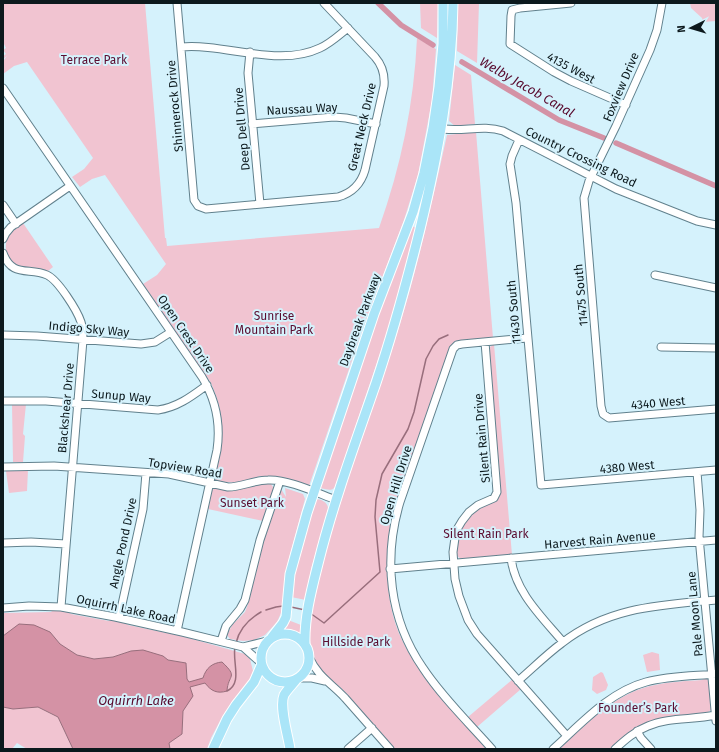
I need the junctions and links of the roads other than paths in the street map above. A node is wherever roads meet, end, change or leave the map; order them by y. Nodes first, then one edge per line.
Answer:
1 (177, 3) edge
2 (324, 3) edge
3 (444, 3) edge
4 (453, 3) edge
5 (572, 3) edge
6 (662, 3) edge
7 (348, 28) junction
8 (181, 47) junction
9 (250, 52) junction
10 (3, 88) edge
11 (626, 105) junction
12 (252, 124) junction
13 (376, 124) junction
14 (438, 128) junction
15 (519, 140) junction
16 (591, 176) junction
17 (70, 186) junction
18 (260, 204) junction
19 (3, 205) edge
20 (198, 206) joint
21 (16, 224) junction
22 (716, 225) edge
23 (3, 240) edge
24 (3, 253) edge
25 (654, 275) dead end
26 (716, 288) edge
27 (171, 332) junction
28 (3, 335) edge
29 (527, 338) junction
30 (83, 340) junction
31 (484, 342) junction
32 (661, 347) dead end
33 (716, 348) edge
34 (207, 385) junction
35 (3, 401) edge
36 (78, 403) junction
37 (716, 409) edge
38 (603, 414) joint
39 (3, 467) edge
40 (73, 467) junction
41 (716, 470) edge
42 (697, 472) junction
43 (146, 473) junction
44 (280, 481) junction
45 (210, 483) junction
46 (541, 485) joint
47 (314, 492) junction
48 (336, 500) junction
49 (716, 540) edge
50 (700, 542) junction
51 (3, 543) edge
52 (66, 544) junction
53 (511, 558) junction
54 (454, 563) junction
55 (390, 569) junction
56 (716, 600) edge
57 (705, 601) junction
58 (3, 608) edge
59 (61, 608) junction
60 (119, 618) junction
61 (177, 631) junction
62 (269, 639) junction
63 (224, 642) junction
64 (563, 642) junction
65 (305, 645) junction
66 (243, 647) junction
67 (309, 657) junction
68 (261, 664) junction
69 (714, 674) edge
70 (298, 678) junction
71 (325, 681) junction
72 (518, 681) junction
73 (715, 718) edge
74 (372, 728) junction
75 (637, 731) junction
76 (567, 736) junction
77 (213, 749) edge
78 (290, 749) edge
79 (348, 749) edge
80 (390, 749) edge
81 (492, 749) edge
82 (553, 749) edge
83 (615, 749) edge
84 (651, 749) edge

1 - 8 street, Shinnerock Drive
2 - 7 street, Great Neck Drive
3 - 14 main road, Daybreak Parkway
4 - 14 main road, Daybreak Parkway
5 - 11 street, 4135 West
6 - 11 street, Foxview Drive
7 - 9 street
7 - 13 street, Great Neck Drive
8 - 9 street
8 - 20 street, Shinnerock Drive
9 - 12 street, Deep Dell Drive
10 - 17 street, Open Crest Drive
11 - 16 street, Foxview Drive
12 - 13 street, Naussau Way
12 - 18 street, Deep Dell Drive
13 - 18 street, Great Neck Drive
14 - 15 street, Country Crossing Road
14 - 47 main road, Daybreak Parkway
14 - 48 main road, Daybreak Parkway
15 - 16 street, Country Crossing Road
15 - 29 street, 11430 South
16 - 22 street, Country Crossing Road
16 - 38 street, 11475 South
17 - 21 street
17 - 27 street, Open Crest Drive
18 - 20 street, Great Neck Drive
19 - 21 street
21 - 23 street
24 - 30 street, Blackshear Drive
25 - 26 street
27 - 30 street, Indigo Sky Way
27 - 34 street, Open Crest Drive
28 - 30 street, Indigo Sky Way
29 - 31 street, Open Hill Drive
29 - 46 street, 11430 South
30 - 36 street, Blackshear Drive
31 - 54 street, Silent Rain Drive
31 - 55 street, Open Hill Drive
32 - 33 street
34 - 36 street, Sunup Way
34 - 45 street, Open Crest Drive
35 - 36 street, Sunup Way
36 - 40 street, Blackshear Drive
37 - 38 street, 4340 West
39 - 40 street, Topview Road
40 - 43 street, Topview Road
40 - 52 street, Blackshear Drive
41 - 42 street, 4380 West
42 - 46 street, 4380 West
42 - 50 street, Pale Moon Lane
43 - 45 street, Topview Road
43 - 60 street, Angle Pond Drive
44 - 45 street, Topview Road
44 - 47 street, Topview Road
44 - 63 street
45 - 61 street, Open Crest Drive
47 - 48 street, Topview Road
47 - 62 main road, Daybreak Parkway
48 - 65 main road, Daybreak Parkway
49 - 50 street, Harvest Rain Avenue
50 - 53 street, Harvest Rain Avenue
50 - 57 street, Pale Moon Lane
51 - 52 street
52 - 59 street, Blackshear Drive
53 - 54 street, Harvest Rain Avenue
53 - 64 street
54 - 55 street, Harvest Rain Avenue
54 - 72 street, Silent Rain Drive
55 - 81 street, Open Hill Drive
56 - 57 street
57 - 64 street
57 - 69 street, Pale Moon Lane
58 - 59 street, Oquirrh Lake Road
59 - 60 street, Oquirrh Lake Road
60 - 61 street, Oquirrh Lake Road
61 - 63 street, Oquirrh Lake Road
62 - 65 main road
62 - 66 street, Oquirrh Lake Road
62 - 68 main road
63 - 66 street, Oquirrh Lake Road
64 - 72 street
65 - 67 main road
66 - 68 street, Oquirrh Lake Road
67 - 70 main road
67 - 71 street
68 - 70 main road
68 - 77 main road
69 - 73 street, Pale Moon Lane
69 - 76 street
70 - 71 street
70 - 78 main road
71 - 74 street
72 - 76 street, Silent Rain Drive
73 - 75 street
74 - 79 street
74 - 80 street
75 - 83 street
75 - 84 street
76 - 82 street

